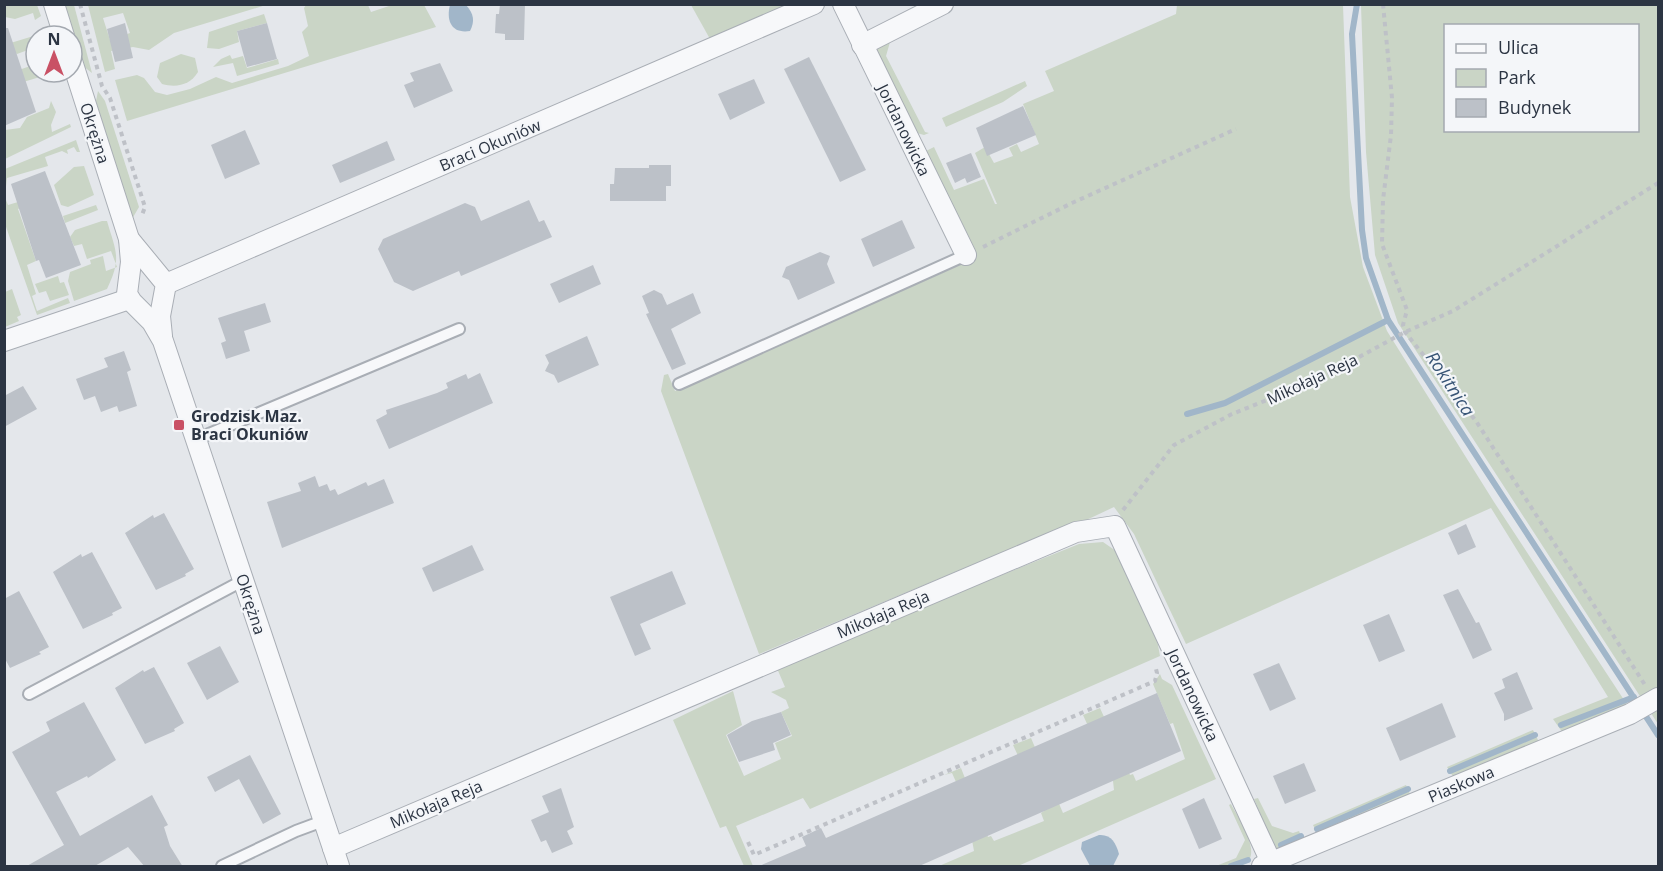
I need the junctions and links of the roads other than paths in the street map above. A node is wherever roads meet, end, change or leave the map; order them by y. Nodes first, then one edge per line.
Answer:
1 (54, 4) edge
2 (843, 4) edge
3 (943, 4) edge
4 (814, 5) edge
5 (60, 24) edge
6 (862, 45) junction
7 (79, 84) edge
8 (129, 239) junction
9 (966, 255) joint
10 (129, 279) junction
11 (161, 285) junction
12 (134, 303) junction
13 (459, 329) dead end
14 (4, 341) edge
15 (163, 341) junction
16 (679, 384) dead end
17 (197, 439) junction
18 (1115, 526) joint
19 (244, 580) junction
20 (29, 694) dead end
21 (1654, 701) edge
22 (323, 821) junction
23 (333, 848) junction
24 (1266, 864) edge
25 (222, 867) edge
26 (339, 867) edge

1 - 5 street
2 - 6 street, Jordanowicka
3 - 6 street
4 - 11 street, Braci Okuniów
6 - 9 street, Jordanowicka
7 - 8 street, Okrężna
8 - 10 street, Okrężna
8 - 11 street, Okrężna
9 - 16 lane
10 - 11 street
10 - 12 street, Okrężna
11 - 12 street
11 - 15 street, Okrężna
12 - 14 street
12 - 15 street, Okrężna
13 - 17 lane
15 - 17 street, Okrężna
17 - 19 street, Okrężna
18 - 23 street, Mikołaja Reja
18 - 24 street, Jordanowicka
19 - 20 lane
19 - 22 street, Okrężna
21 - 24 street, Piaskowa
22 - 23 street, Okrężna
22 - 25 lane
23 - 26 street, Okrężna

